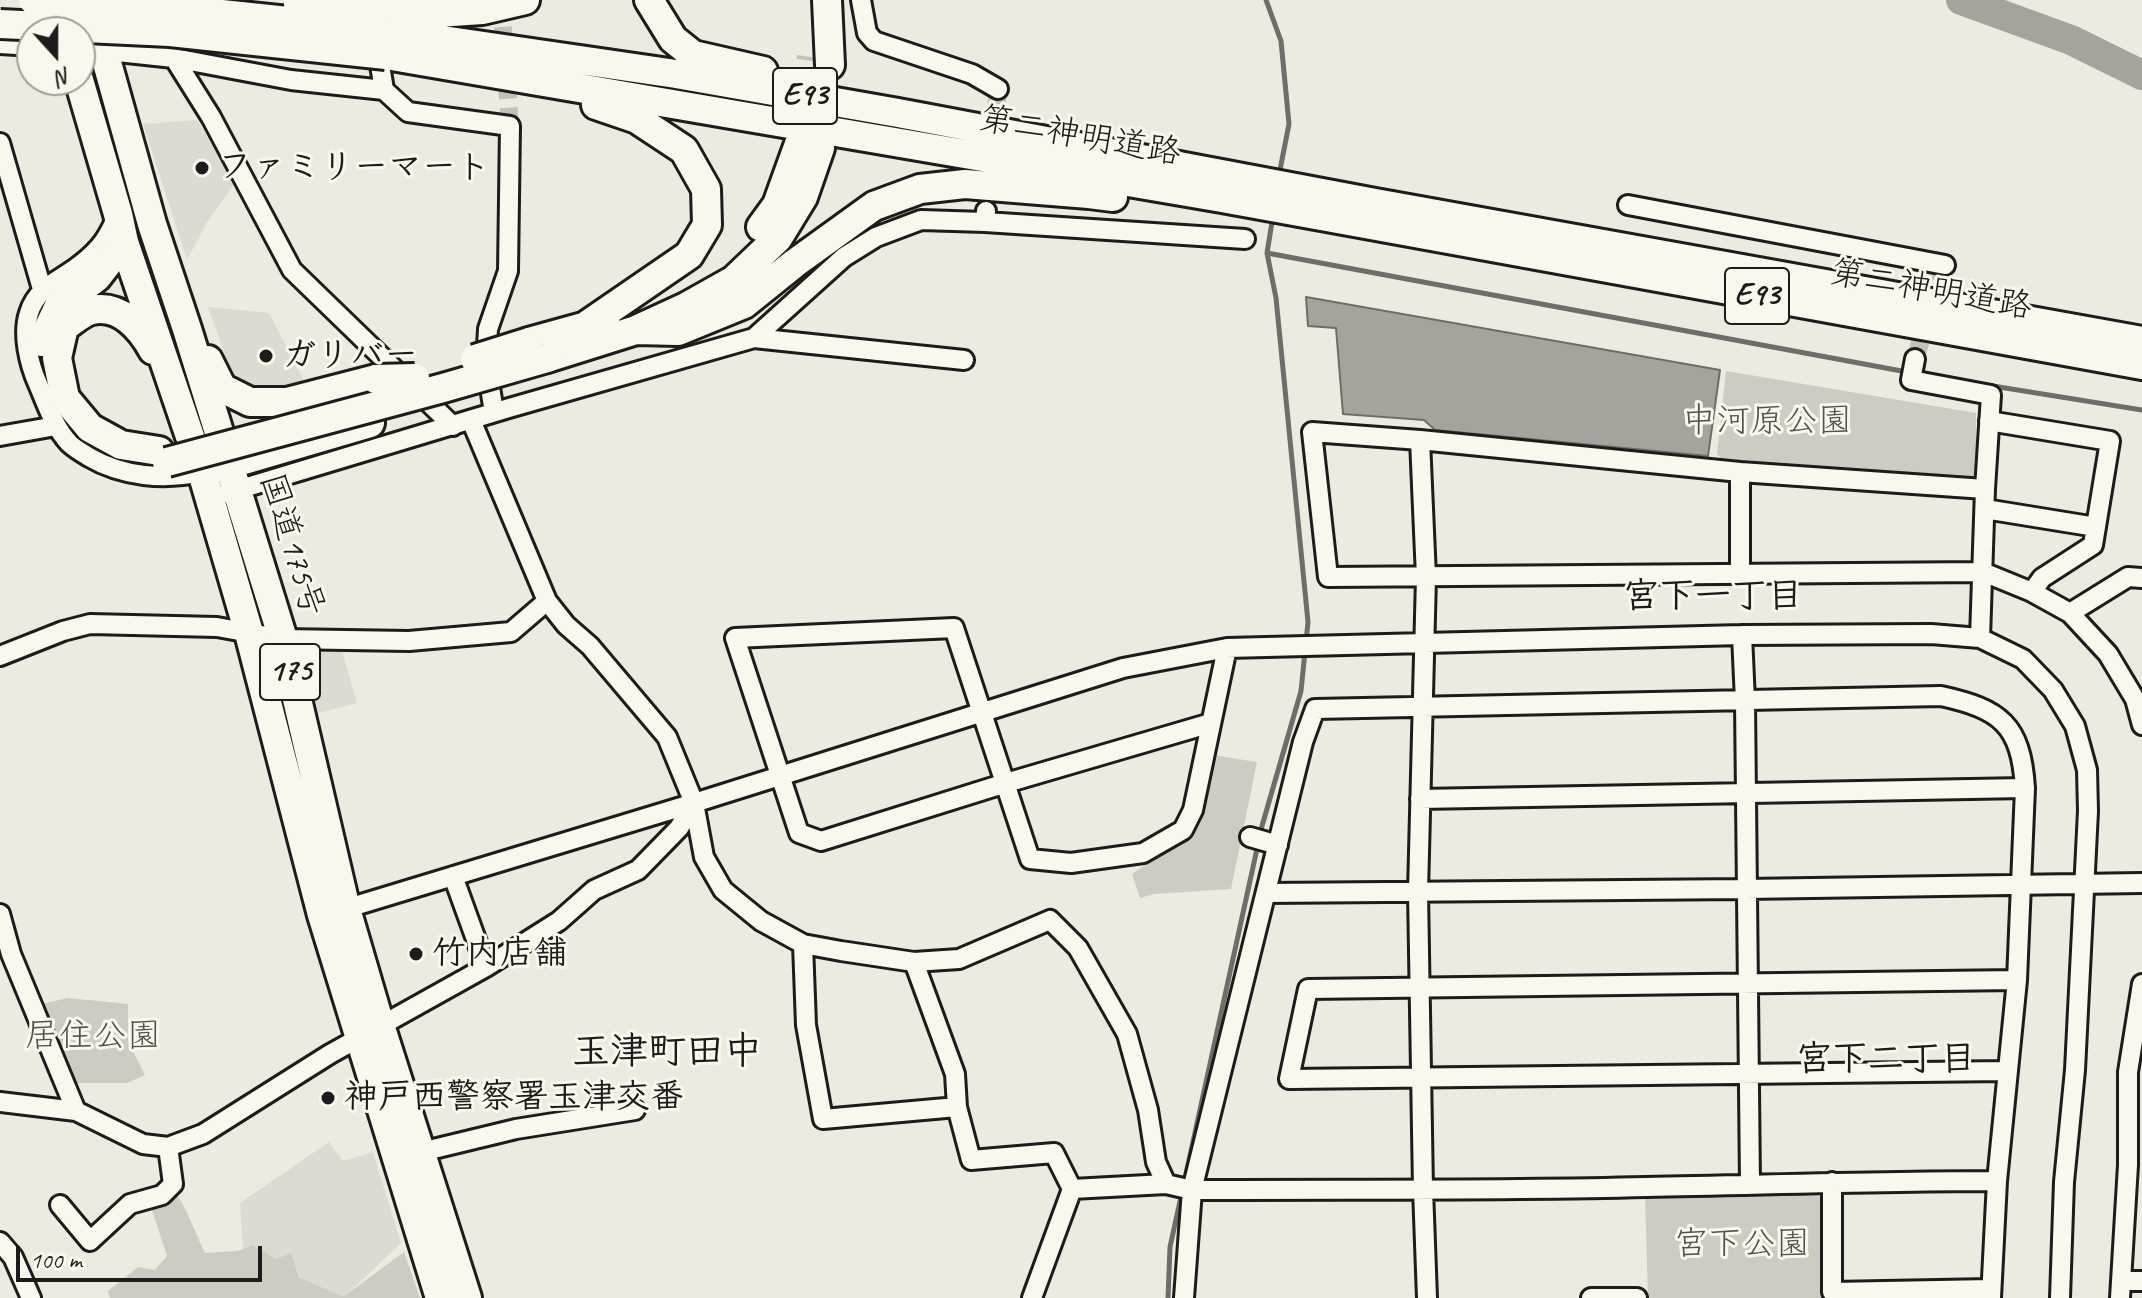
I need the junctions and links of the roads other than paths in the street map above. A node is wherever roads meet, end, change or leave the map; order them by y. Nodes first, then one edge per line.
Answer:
1 (33, 0) edge
2 (73, 0) edge
3 (525, 0) edge
4 (649, 0) edge
5 (809, 0) edge
6 (827, 0) edge
7 (861, 0) edge
8 (0, 24) edge
9 (379, 24) edge
10 (96, 49) edge
11 (174, 58) junction
12 (96, 61) edge
13 (561, 85) junction
14 (998, 89) dead end
15 (384, 90) junction
16 (84, 96) edge
17 (898, 113) junction
18 (0, 143) edge
19 (1223, 194) junction
20 (1628, 205) dead end
21 (118, 214) junction
22 (1374, 215) junction
23 (1245, 239) dead end
24 (124, 242) junction
25 (1945, 265) dead end
26 (42, 289) junction
27 (587, 325) junction
28 (187, 329) junction
29 (636, 330) junction
30 (754, 338) junction
31 (2142, 341) edge
32 (538, 350) junction
33 (1915, 359) dead end
34 (964, 360) dead end
35 (2142, 365) edge
36 (415, 378) junction
37 (443, 388) junction
38 (494, 412) junction
39 (1989, 421) junction
40 (462, 423) junction
41 (56, 426) junction
42 (188, 427) junction
43 (0, 436) edge
44 (1420, 440) junction
45 (163, 457) junction
46 (1740, 472) junction
47 (219, 482) junction
48 (1985, 489) junction
49 (1985, 509) junction
50 (2096, 527) junction
51 (1983, 572) junction
52 (1740, 573) junction
53 (1426, 577) junction
54 (2142, 578) edge
55 (2032, 592) junction
56 (547, 601) junction
57 (2070, 613) junction
58 (249, 633) junction
59 (1742, 635) junction
60 (1980, 638) junction
61 (283, 639) junction
62 (1424, 642) junction
63 (1227, 648) junction
64 (0, 656) edge
65 (2138, 697) edge
66 (1745, 701) junction
67 (1422, 706) junction
68 (981, 713) junction
69 (1211, 723) junction
70 (2142, 725) edge
71 (779, 776) junction
72 (1006, 783) junction
73 (2025, 788) junction
74 (1745, 793) junction
75 (1420, 799) junction
76 (694, 803) junction
77 (1250, 837) dead end
78 (1278, 845) junction
79 (453, 876) junction
80 (2084, 883) junction
81 (2142, 883) edge
82 (2022, 884) junction
83 (1746, 889) junction
84 (1418, 892) junction
85 (1266, 893) junction
86 (334, 912) junction
87 (0, 914) edge
88 (803, 944) junction
89 (914, 962) junction
90 (486, 967) junction
91 (2017, 980) junction
92 (1747, 984) junction
93 (2142, 984) edge
94 (1419, 988) junction
95 (370, 1031) junction
96 (2007, 1071) junction
97 (2135, 1071) edge
98 (1748, 1074) junction
99 (1421, 1077) junction
100 (0, 1102) edge
101 (957, 1107) junction
102 (635, 1110) dead end
103 (76, 1111) junction
104 (168, 1147) junction
105 (421, 1152) junction
106 (2135, 1164) edge
107 (1997, 1181) junction
108 (1832, 1182) junction
109 (1166, 1184) junction
110 (1750, 1184) junction
111 (1072, 1189) junction
112 (1423, 1189) junction
113 (1192, 1190) junction
114 (60, 1205) dead end
115 (0, 1242) edge
116 (2142, 1281) edge
117 (2120, 1290) edge
118 (1991, 1294) edge
119 (31, 1298) edge
120 (440, 1298) edge
121 (467, 1298) edge
122 (1032, 1298) edge
123 (1184, 1298) edge
124 (1427, 1298) edge
125 (1591, 1298) edge
126 (1637, 1298) edge
127 (2060, 1298) edge

1 - 2 highway, bridge
2 - 9 highway, bridge
3 - 9 highway
4 - 17 highway
5 - 6 highway
7 - 14 street
8 - 9 highway, 第二神明道路 / E93, bridge
9 - 13 highway, 第二神明道路 / E93
9 - 15 street
9 - 17 highway, 第二神明道路 / E93
10 - 11 street
11 - 15 street
11 - 40 street
12 - 28 highway, 国道175号 / 175
13 - 19 highway, 第二神明道路 / E93
13 - 27 highway
15 - 38 street
16 - 21 highway, 国道175号 / 175
17 - 19 highway, 第二神明道路 / E93
18 - 26 street
19 - 22 highway, 第二神明道路 / E93
19 - 22 highway, 第二神明道路 / E93
19 - 29 highway
20 - 25 street
21 - 24 highway, 国道175号 / 175
21 - 26 street
22 - 31 highway, 第二神明道路 / E93
22 - 35 highway, 第二神明道路 / E93
23 - 30 street
24 - 42 highway, 国道175号 / 175
24 - 45 highway
26 - 41 street
27 - 29 highway
27 - 32 highway
28 - 36 highway, bridge
28 - 47 highway, 国道175号 / 175
29 - 32 highway
30 - 34 street
30 - 38 street
32 - 36 highway, bridge
32 - 37 highway, bridge
33 - 39 street
36 - 45 highway, bridge
37 - 45 highway, bridge
37 - 47 highway, bridge
38 - 40 street
39 - 48 street
39 - 50 street
40 - 47 street
40 - 56 street
41 - 43 street
41 - 47 street
42 - 45 highway
42 - 47 highway, 国道175号 / 175
44 - 46 street
44 - 53 street
44 - 53 street
46 - 48 street
46 - 52 street
47 - 58 highway, 国道175号 / 175
47 - 61 highway, 国道175号 / 175
48 - 49 street
49 - 50 street
49 - 51 street
50 - 55 street
51 - 52 street
51 - 55 street
51 - 60 street
52 - 53 street
53 - 62 street
54 - 57 street
55 - 57 street
56 - 61 street
56 - 76 street
57 - 65 street
58 - 61 street
58 - 64 street
58 - 86 highway, 国道175号 / 175
59 - 60 street
59 - 62 street
59 - 66 street
60 - 80 street
61 - 86 highway, 国道175号 / 175
62 - 63 street
62 - 67 street
63 - 68 street
63 - 69 street
65 - 70 street
66 - 67 street
66 - 73 street
66 - 74 street
67 - 75 street
67 - 78 street
68 - 71 street
68 - 71 street
68 - 72 street
69 - 72 street
69 - 72 street
71 - 72 street
71 - 76 street
73 - 74 street
73 - 82 street
74 - 75 street
74 - 83 street
75 - 84 street
76 - 79 street
76 - 88 street
76 - 90 street
77 - 78 street
78 - 85 street
79 - 86 street
79 - 90 street
80 - 81 street
80 - 82 street
80 - 127 street
82 - 83 street
82 - 91 street
83 - 84 street
83 - 92 street
84 - 85 street
84 - 94 street
85 - 113 street
86 - 95 highway, 国道175号 / 175
87 - 103 street
88 - 89 street
88 - 101 street
89 - 101 street
89 - 109 street
90 - 95 street
91 - 92 street
91 - 96 street
92 - 94 street
92 - 98 street
93 - 97 street
94 - 99 street
94 - 99 street
95 - 104 street
95 - 105 highway, 国道175号 / 175
95 - 120 highway, 国道175号 / 175
96 - 98 street
96 - 107 street
97 - 106 street
98 - 99 street
98 - 110 street
99 - 112 street
100 - 103 street
101 - 111 street
102 - 105 street
103 - 104 street
104 - 114 street
105 - 121 highway, 国道175号 / 175
106 - 117 street
107 - 108 street
107 - 118 street
108 - 110 street
108 - 118 street
109 - 111 street
109 - 113 street
110 - 112 street
111 - 122 street
112 - 113 street
112 - 124 street
113 - 123 street
115 - 119 street
116 - 117 street
125 - 126 street

